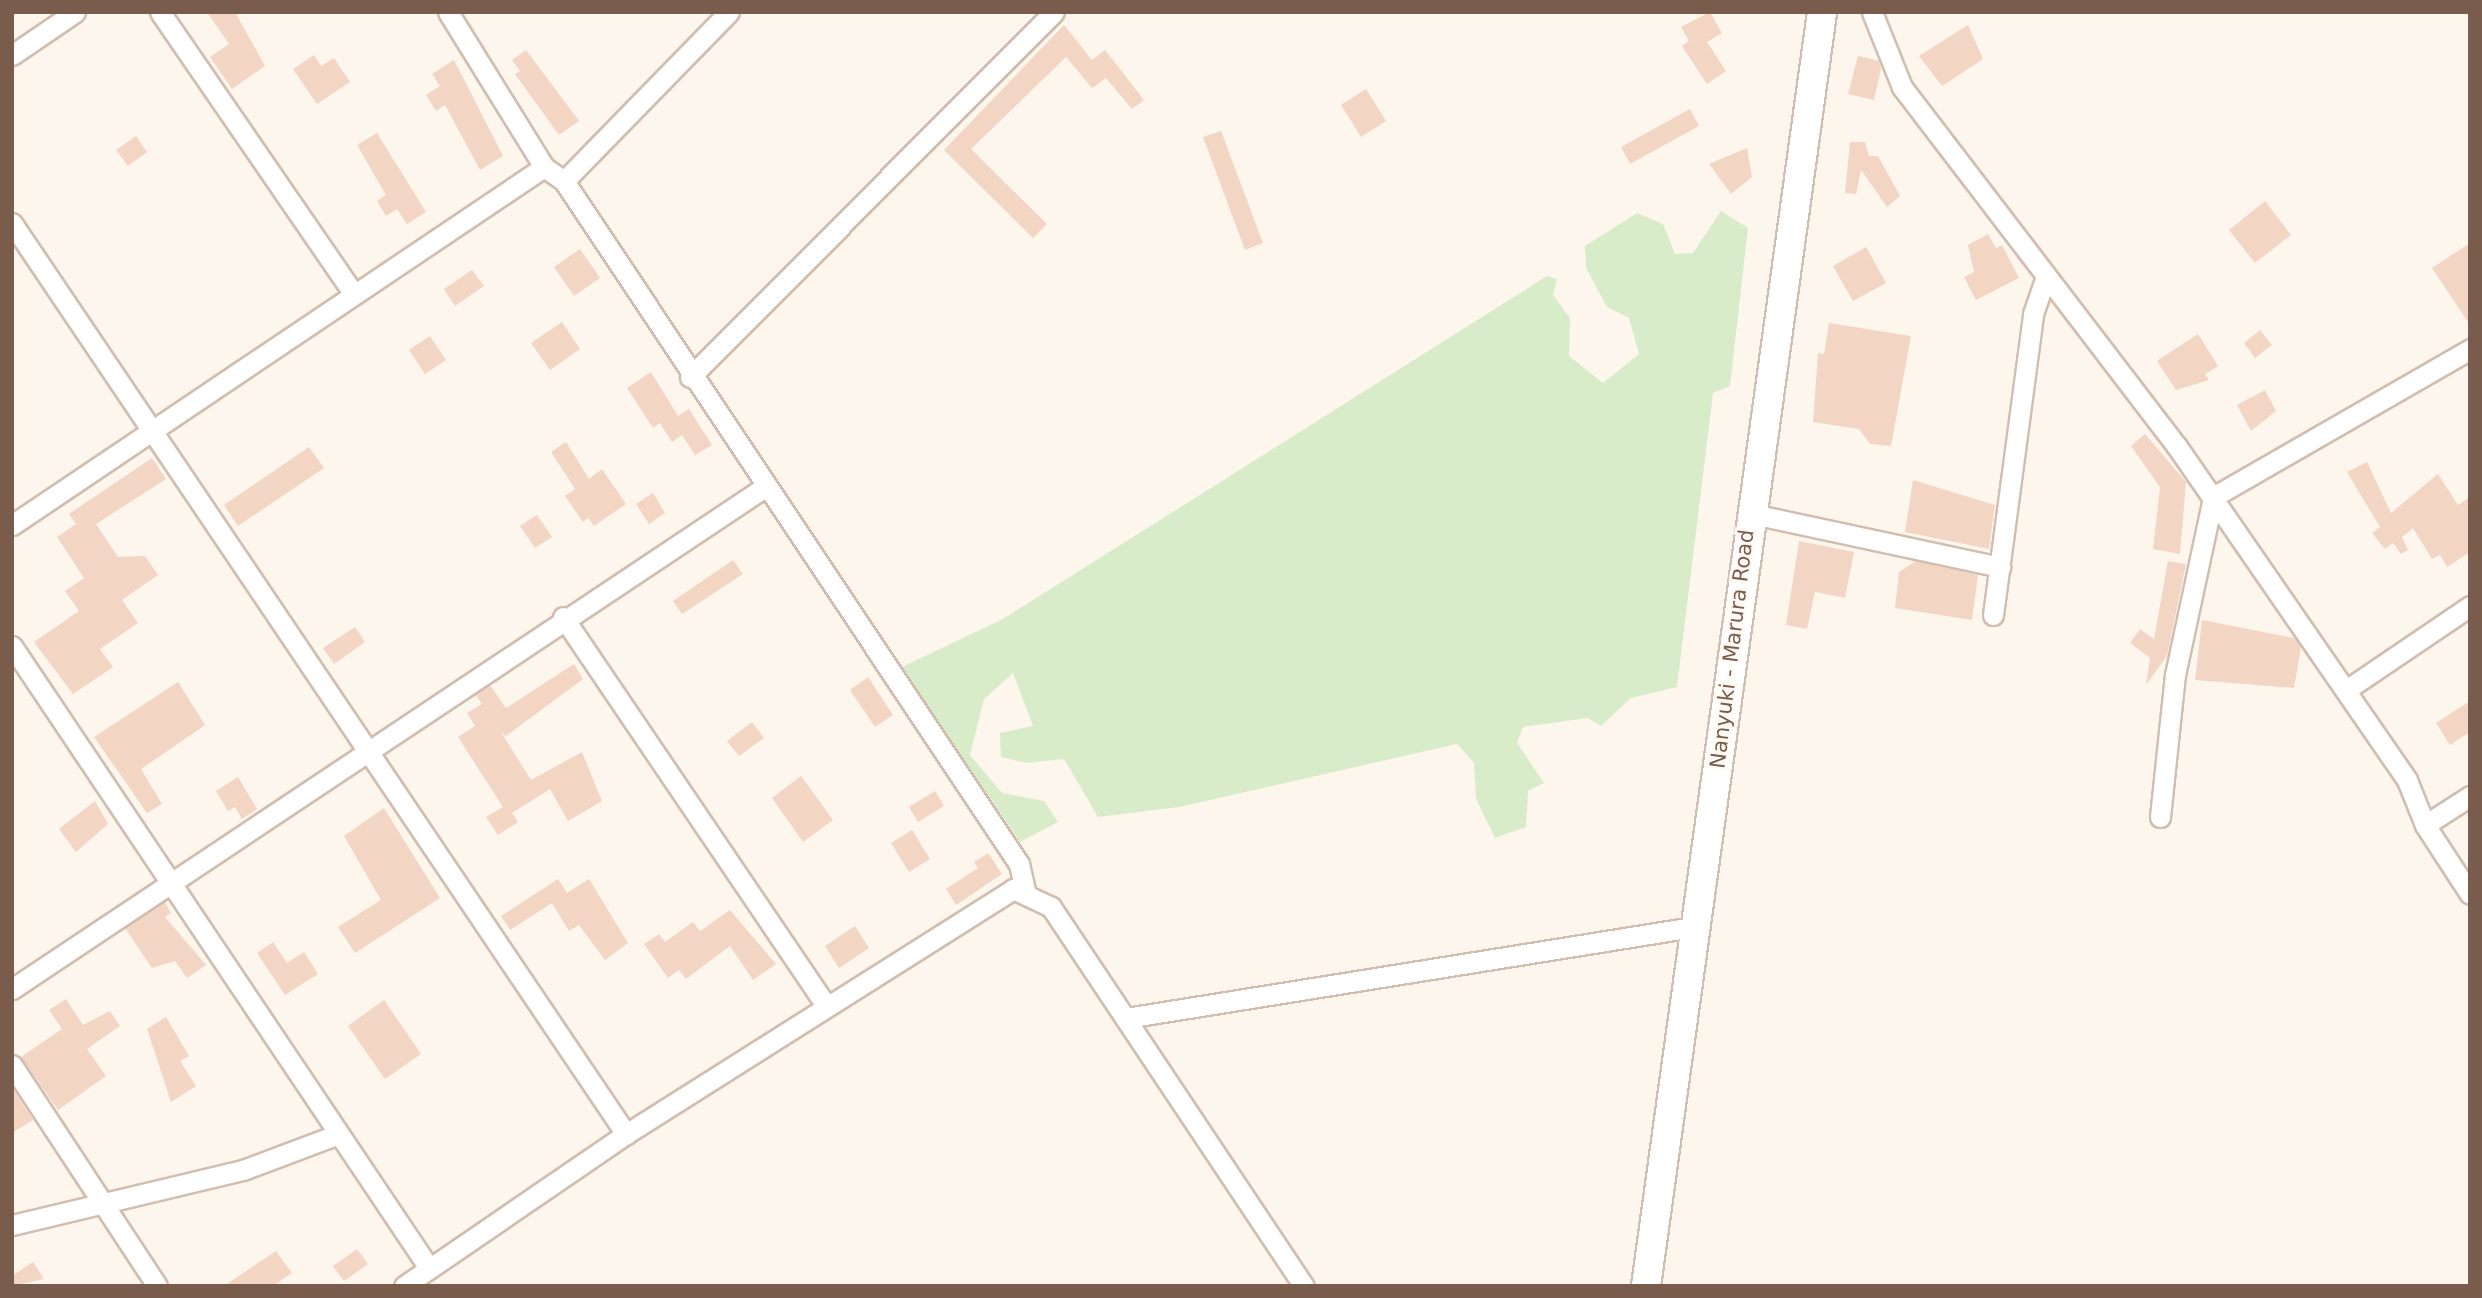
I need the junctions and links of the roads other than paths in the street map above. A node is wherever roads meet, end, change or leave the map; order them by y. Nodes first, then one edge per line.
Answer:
1 (75, 12) edge
2 (160, 12) edge
3 (448, 12) edge
4 (729, 12) edge
5 (1054, 12) edge
6 (1822, 12) edge
7 (1872, 12) edge
8 (12, 55) edge
9 (544, 167) junction
10 (564, 181) junction
11 (12, 223) edge
12 (2046, 277) junction
13 (353, 293) junction
14 (2470, 349) edge
15 (690, 377) junction
16 (152, 428) junction
17 (765, 487) junction
18 (2213, 497) junction
19 (1748, 513) junction
20 (12, 525) edge
21 (2000, 567) junction
22 (2470, 606) edge
23 (1993, 615) dead end
24 (563, 617) junction
25 (12, 646) edge
26 (2346, 690) junction
27 (367, 751) junction
28 (2470, 796) edge
29 (2160, 817) dead end
30 (2425, 825) junction
31 (171, 881) junction
32 (1025, 891) junction
33 (2470, 894) edge
34 (1699, 926) junction
35 (12, 989) edge
36 (826, 1006) junction
37 (1126, 1018) junction
38 (12, 1065) edge
39 (626, 1134) junction
40 (336, 1135) junction
41 (102, 1203) junction
42 (12, 1225) edge
43 (429, 1268) junction
44 (157, 1286) edge
45 (404, 1286) edge
46 (1304, 1286) edge
47 (1646, 1286) edge

1 - 8 street
2 - 13 street
3 - 9 street
4 - 10 street
5 - 15 street
6 - 19 street, Nanyuki - Marura Road
7 - 12 street
9 - 10 street
9 - 13 street
10 - 15 street
11 - 16 street
12 - 18 street
12 - 21 street
13 - 16 street
14 - 18 street
15 - 17 street
16 - 20 street
16 - 27 street
17 - 24 street
17 - 32 street
18 - 26 street
18 - 29 street
19 - 21 street
19 - 34 street, Nanyuki - Marura Road
21 - 23 street
22 - 26 street
24 - 27 street
24 - 36 street
25 - 31 street
26 - 30 street
27 - 31 street
27 - 39 street
28 - 30 street
30 - 33 street
31 - 35 street
31 - 40 street
32 - 36 street
32 - 37 street
34 - 37 street
34 - 47 street, Nanyuki - Marura Road
36 - 39 street
37 - 46 street
38 - 41 street
39 - 43 street
40 - 41 street
40 - 43 street
41 - 42 street
41 - 44 street
43 - 45 street

